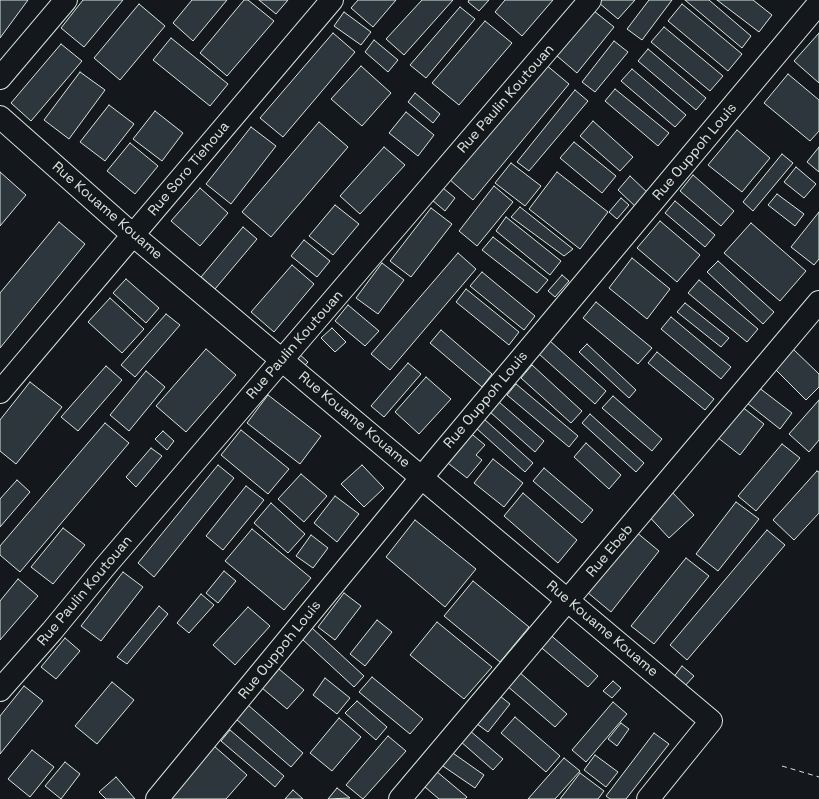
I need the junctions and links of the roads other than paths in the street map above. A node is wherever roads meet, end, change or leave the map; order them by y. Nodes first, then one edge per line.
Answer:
1 (66, 0) edge
2 (332, 0) edge
3 (590, 0) edge
4 (819, 3) edge
5 (0, 78) edge
6 (0, 117) edge
7 (133, 235) junction
8 (819, 302) edge
9 (282, 360) junction
10 (0, 392) edge
11 (422, 477) junction
12 (568, 601) junction
13 (0, 690) edge
14 (157, 799) edge
15 (400, 799) edge
16 (648, 799) edge

1 - 5 street
2 - 7 street, Rue Soro Tiehoua
3 - 9 street, Rue Paulin Koutouan
4 - 11 street, Rue Ouppoh Louis
6 - 7 street, Rue Kouame Kouame
7 - 9 street, Rue Kouame Kouame
7 - 10 street, Rue Soro Tiehoua
8 - 12 street, Rue Ebeb
9 - 11 street, Rue Kouame Kouame
9 - 13 street, Rue Paulin Koutouan
11 - 12 street, Rue Kouame Kouame
11 - 14 street, Rue Ouppoh Louis
12 - 15 street, Rue Ebeb
12 - 16 street, Rue Kouame Kouame

